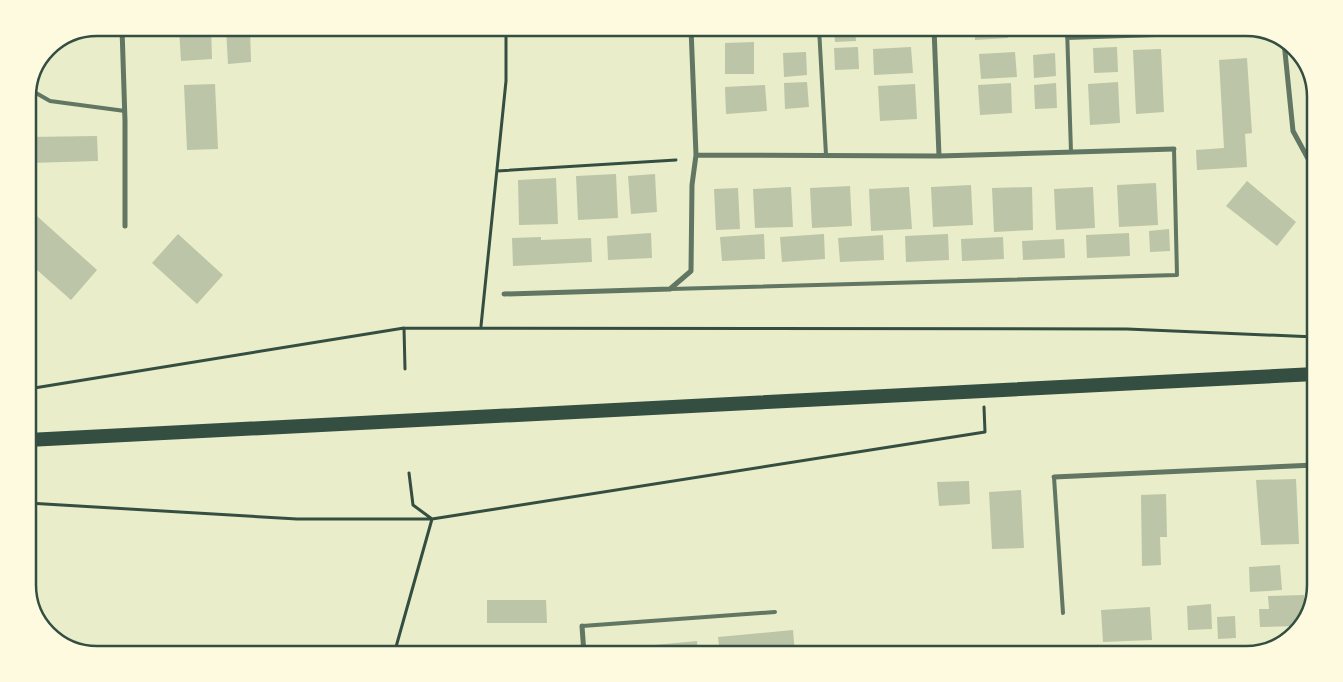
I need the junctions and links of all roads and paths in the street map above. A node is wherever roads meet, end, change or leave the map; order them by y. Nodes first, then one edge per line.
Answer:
1 (122, 36) edge
2 (506, 36) edge
3 (691, 36) edge
4 (819, 36) edge
5 (934, 36) edge
6 (1126, 36) edge
7 (1067, 38) joint
8 (1285, 50) edge
9 (36, 93) edge
10 (125, 110) junction
11 (1174, 149) joint
12 (1071, 152) junction
13 (696, 154) junction
14 (826, 155) junction
15 (939, 156) junction
16 (1307, 157) edge
17 (676, 160) dead end
18 (497, 171) junction
19 (125, 226) dead end
20 (670, 289) junction
21 (504, 294) dead end
22 (481, 326) junction
23 (404, 328) junction
24 (1307, 337) edge
25 (404, 368) dead end
26 (1307, 374) edge
27 (36, 388) edge
28 (982, 390) junction
29 (36, 440) edge
30 (1307, 465) edge
31 (409, 473) dead end
32 (1054, 477) joint
33 (36, 504) edge
34 (432, 519) junction
35 (775, 612) dead end
36 (1063, 613) dead end
37 (582, 626) joint
38 (396, 646) edge
39 (583, 646) edge

1 - 10 street
2 - 18 path
3 - 13 street
4 - 14 lane
5 - 15 street
6 - 7 lane
7 - 12 lane
8 - 16 street
9 - 10 lane
10 - 19 street
11 - 12 street
11 - 20 lane
12 - 15 street
13 - 14 street
13 - 20 street
14 - 15 street
17 - 18 path
18 - 22 path
20 - 21 street
22 - 23 path
22 - 24 path
23 - 25 path
23 - 27 path
26 - 28 highway
28 - 29 highway
28 - 34 path
30 - 32 street
31 - 34 path
32 - 36 lane
33 - 34 path
34 - 38 path
35 - 37 lane
37 - 39 street

